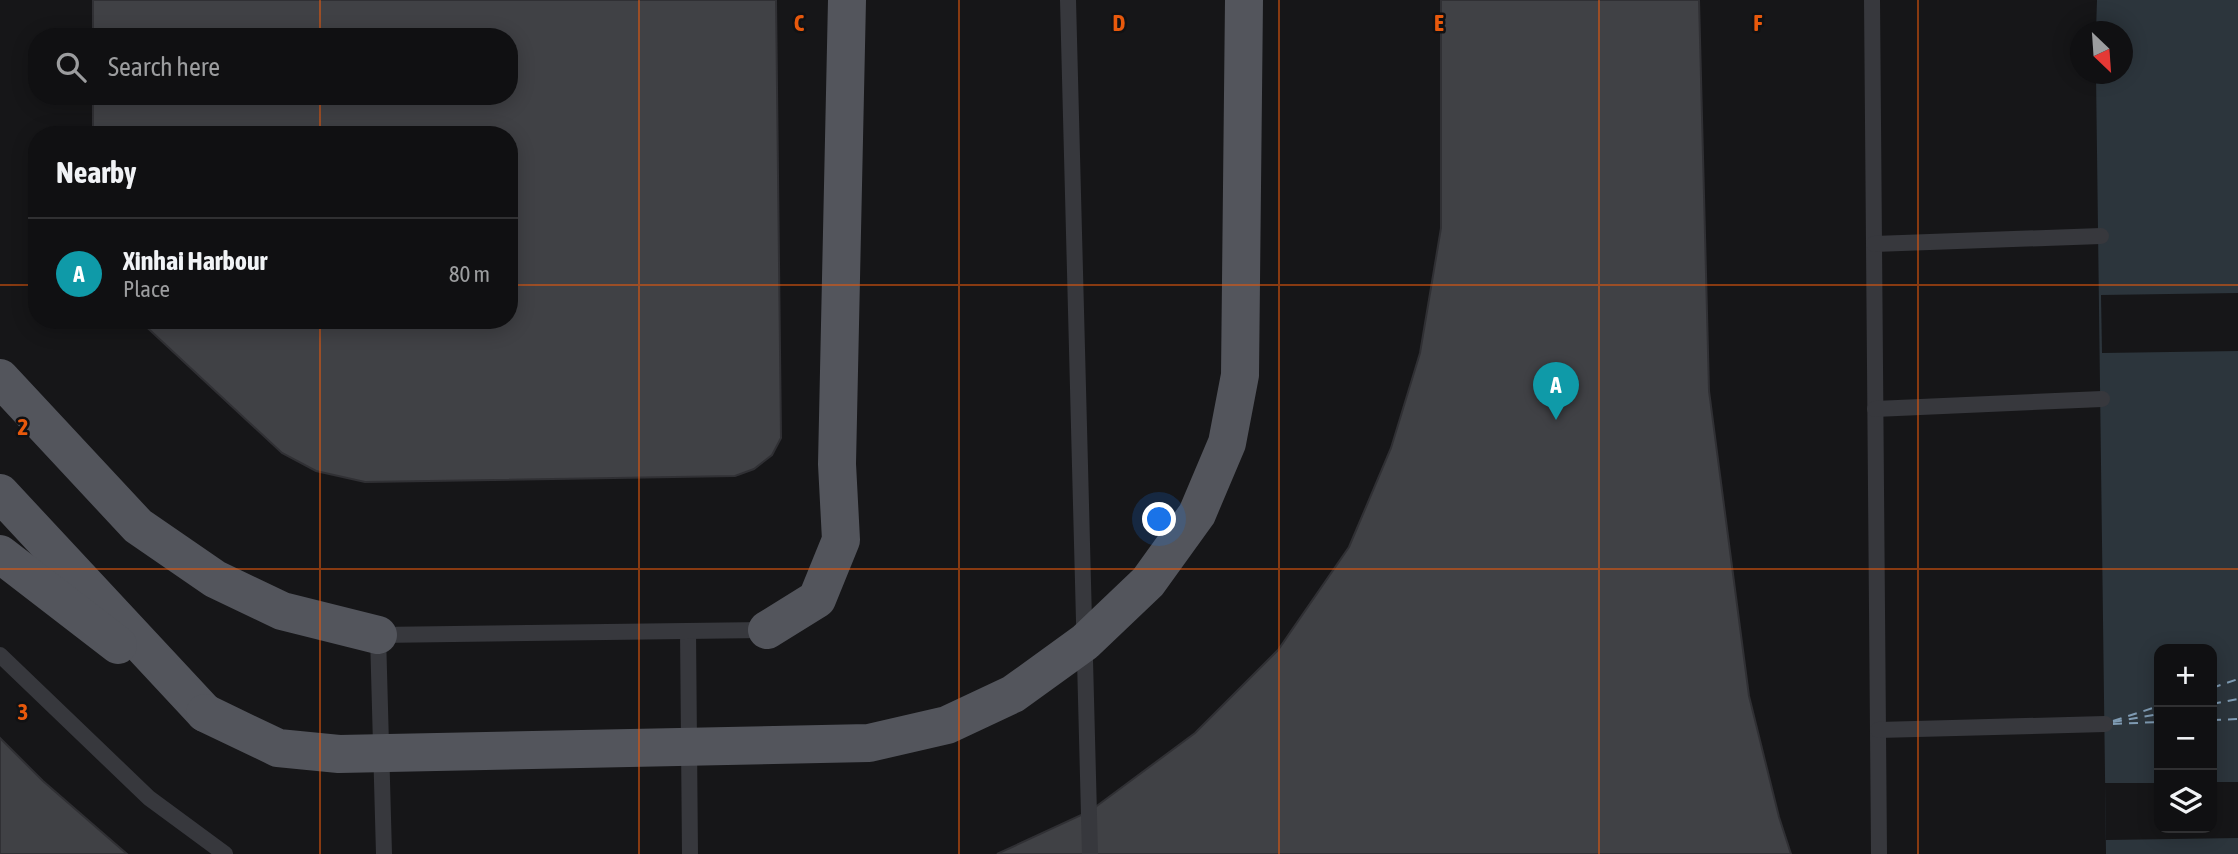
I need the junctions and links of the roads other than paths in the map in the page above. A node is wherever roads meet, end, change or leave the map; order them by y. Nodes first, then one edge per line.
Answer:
1 (847, 0) edge
2 (1068, 0) edge
3 (1244, 0) edge
4 (1872, 0) edge
5 (2101, 236) dead end
6 (1874, 244) junction
7 (0, 378) edge
8 (2102, 399) dead end
9 (1875, 409) junction
10 (0, 493) edge
11 (0, 554) edge
12 (767, 630) joint
13 (688, 631) junction
14 (378, 635) junction
15 (0, 655) edge
16 (205, 713) junction
17 (2105, 724) dead end
18 (1878, 730) junction
19 (225, 854) edge
20 (384, 854) edge
21 (690, 854) edge
22 (1090, 854) edge
23 (1879, 854) edge

1 - 12 main road
2 - 22 lane
3 - 16 main road, bridge
4 - 6 lane
5 - 6 lane
6 - 9 lane
7 - 14 main road
8 - 9 lane
9 - 18 lane
10 - 16 main road
11 - 16 main road
12 - 13 lane
13 - 14 lane
13 - 21 lane
14 - 20 lane
15 - 19 lane
17 - 18 lane
18 - 23 lane

